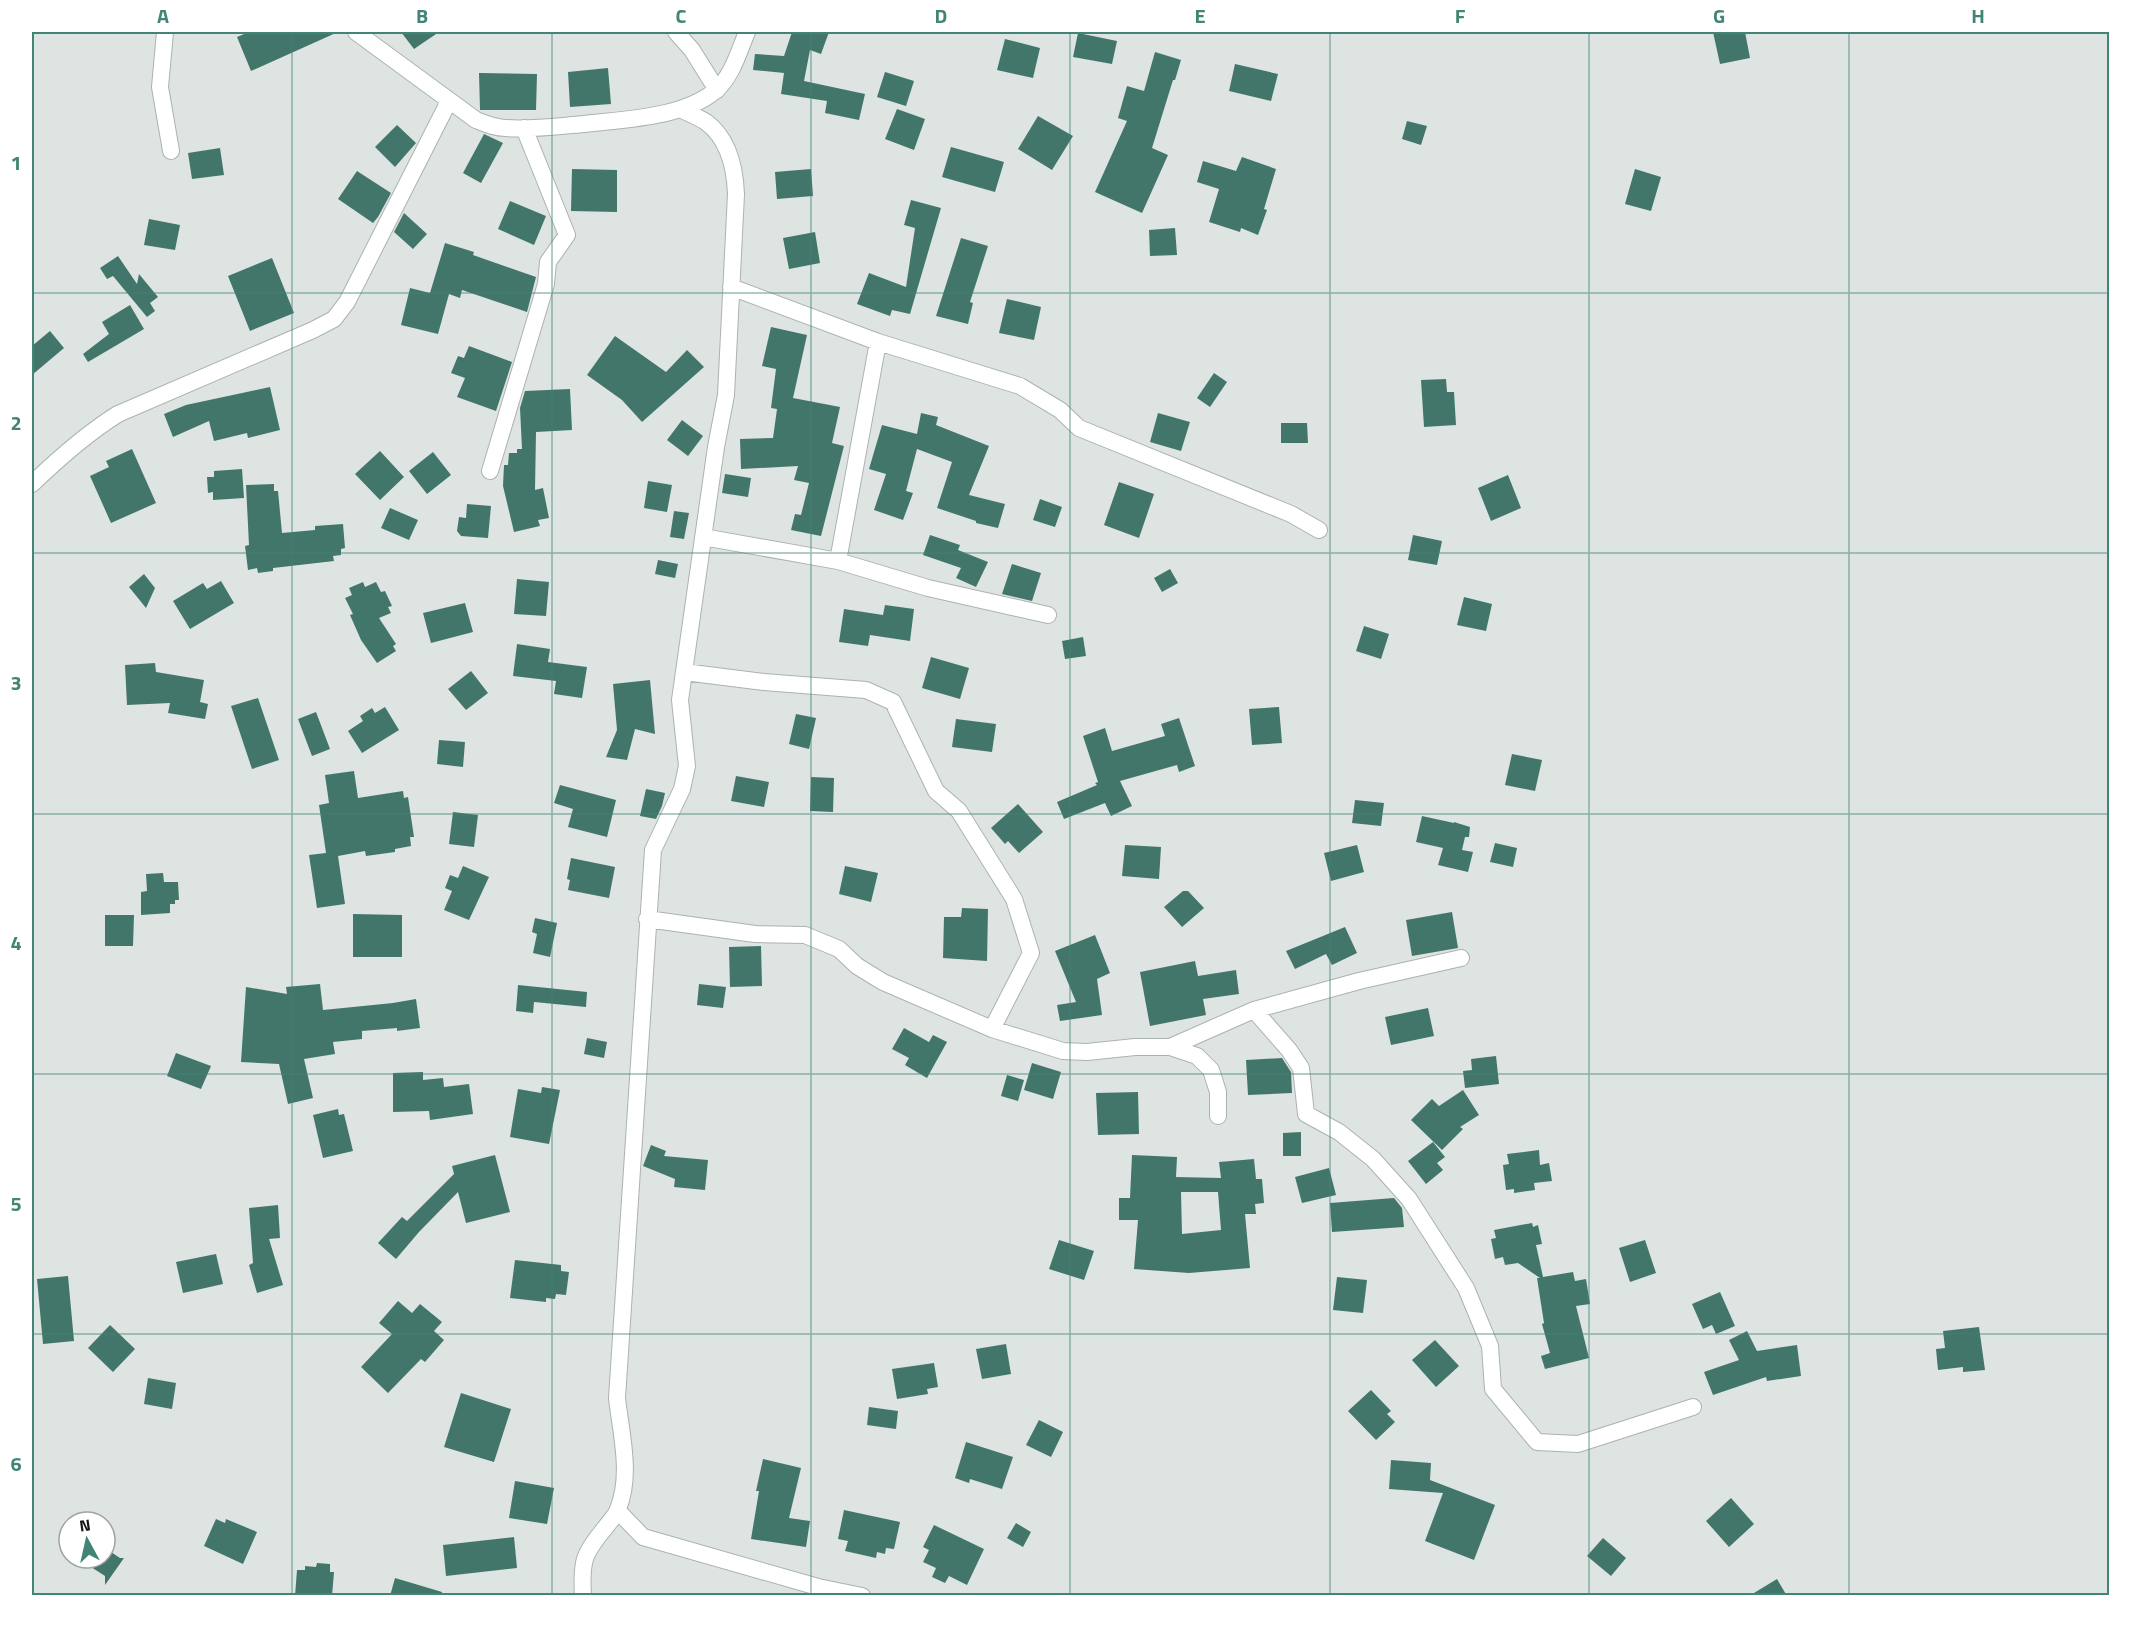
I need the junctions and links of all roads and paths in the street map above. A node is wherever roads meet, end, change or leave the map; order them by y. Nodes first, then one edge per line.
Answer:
1 (165, 32) edge
2 (356, 32) edge
3 (676, 32) edge
4 (747, 32) edge
5 (717, 90) junction
6 (449, 101) junction
7 (680, 109) junction
8 (524, 128) junction
9 (171, 151) dead end
10 (731, 287) junction
11 (878, 342) junction
12 (489, 471) dead end
13 (32, 484) edge
14 (1319, 530) dead end
15 (703, 537) junction
16 (838, 561) junction
17 (1048, 615) dead end
18 (684, 672) junction
19 (648, 919) junction
20 (1461, 958) dead end
21 (1254, 1010) junction
22 (992, 1029) junction
23 (1170, 1047) junction
24 (1218, 1116) dead end
25 (1693, 1407) dead end
26 (618, 1511) junction
27 (582, 1596) edge
28 (862, 1596) edge

1 - 9 street
2 - 6 street
3 - 5 street
4 - 5 street
5 - 7 street
6 - 8 street
6 - 13 street
7 - 8 street
7 - 10 street
8 - 12 street
10 - 11 street
10 - 15 street
11 - 14 street
11 - 16 street
15 - 16 street
15 - 18 street
16 - 17 street
18 - 19 street
18 - 22 street
19 - 22 street
19 - 26 street
20 - 21 street
21 - 23 street
21 - 25 street
22 - 23 street
23 - 24 street
26 - 27 street
26 - 28 street

